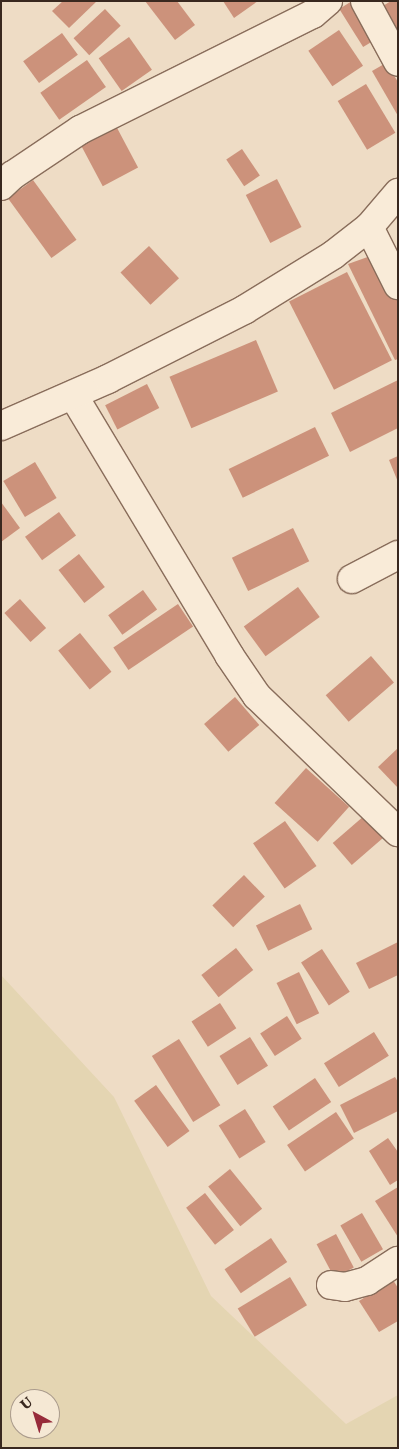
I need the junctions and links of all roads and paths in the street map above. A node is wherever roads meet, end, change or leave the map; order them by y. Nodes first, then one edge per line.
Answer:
1 (328, 1) edge
2 (365, 1) edge
3 (398, 62) edge
4 (1, 186) edge
5 (398, 193) edge
6 (369, 227) junction
7 (398, 284) edge
8 (73, 395) junction
9 (1, 426) edge
10 (398, 555) edge
11 (352, 579) dead end
12 (398, 832) edge
13 (398, 1261) edge
14 (331, 1285) dead end

1 - 4 street
2 - 3 street
5 - 6 street
6 - 7 street
6 - 8 street
8 - 9 street
8 - 12 street
10 - 11 street
13 - 14 street

